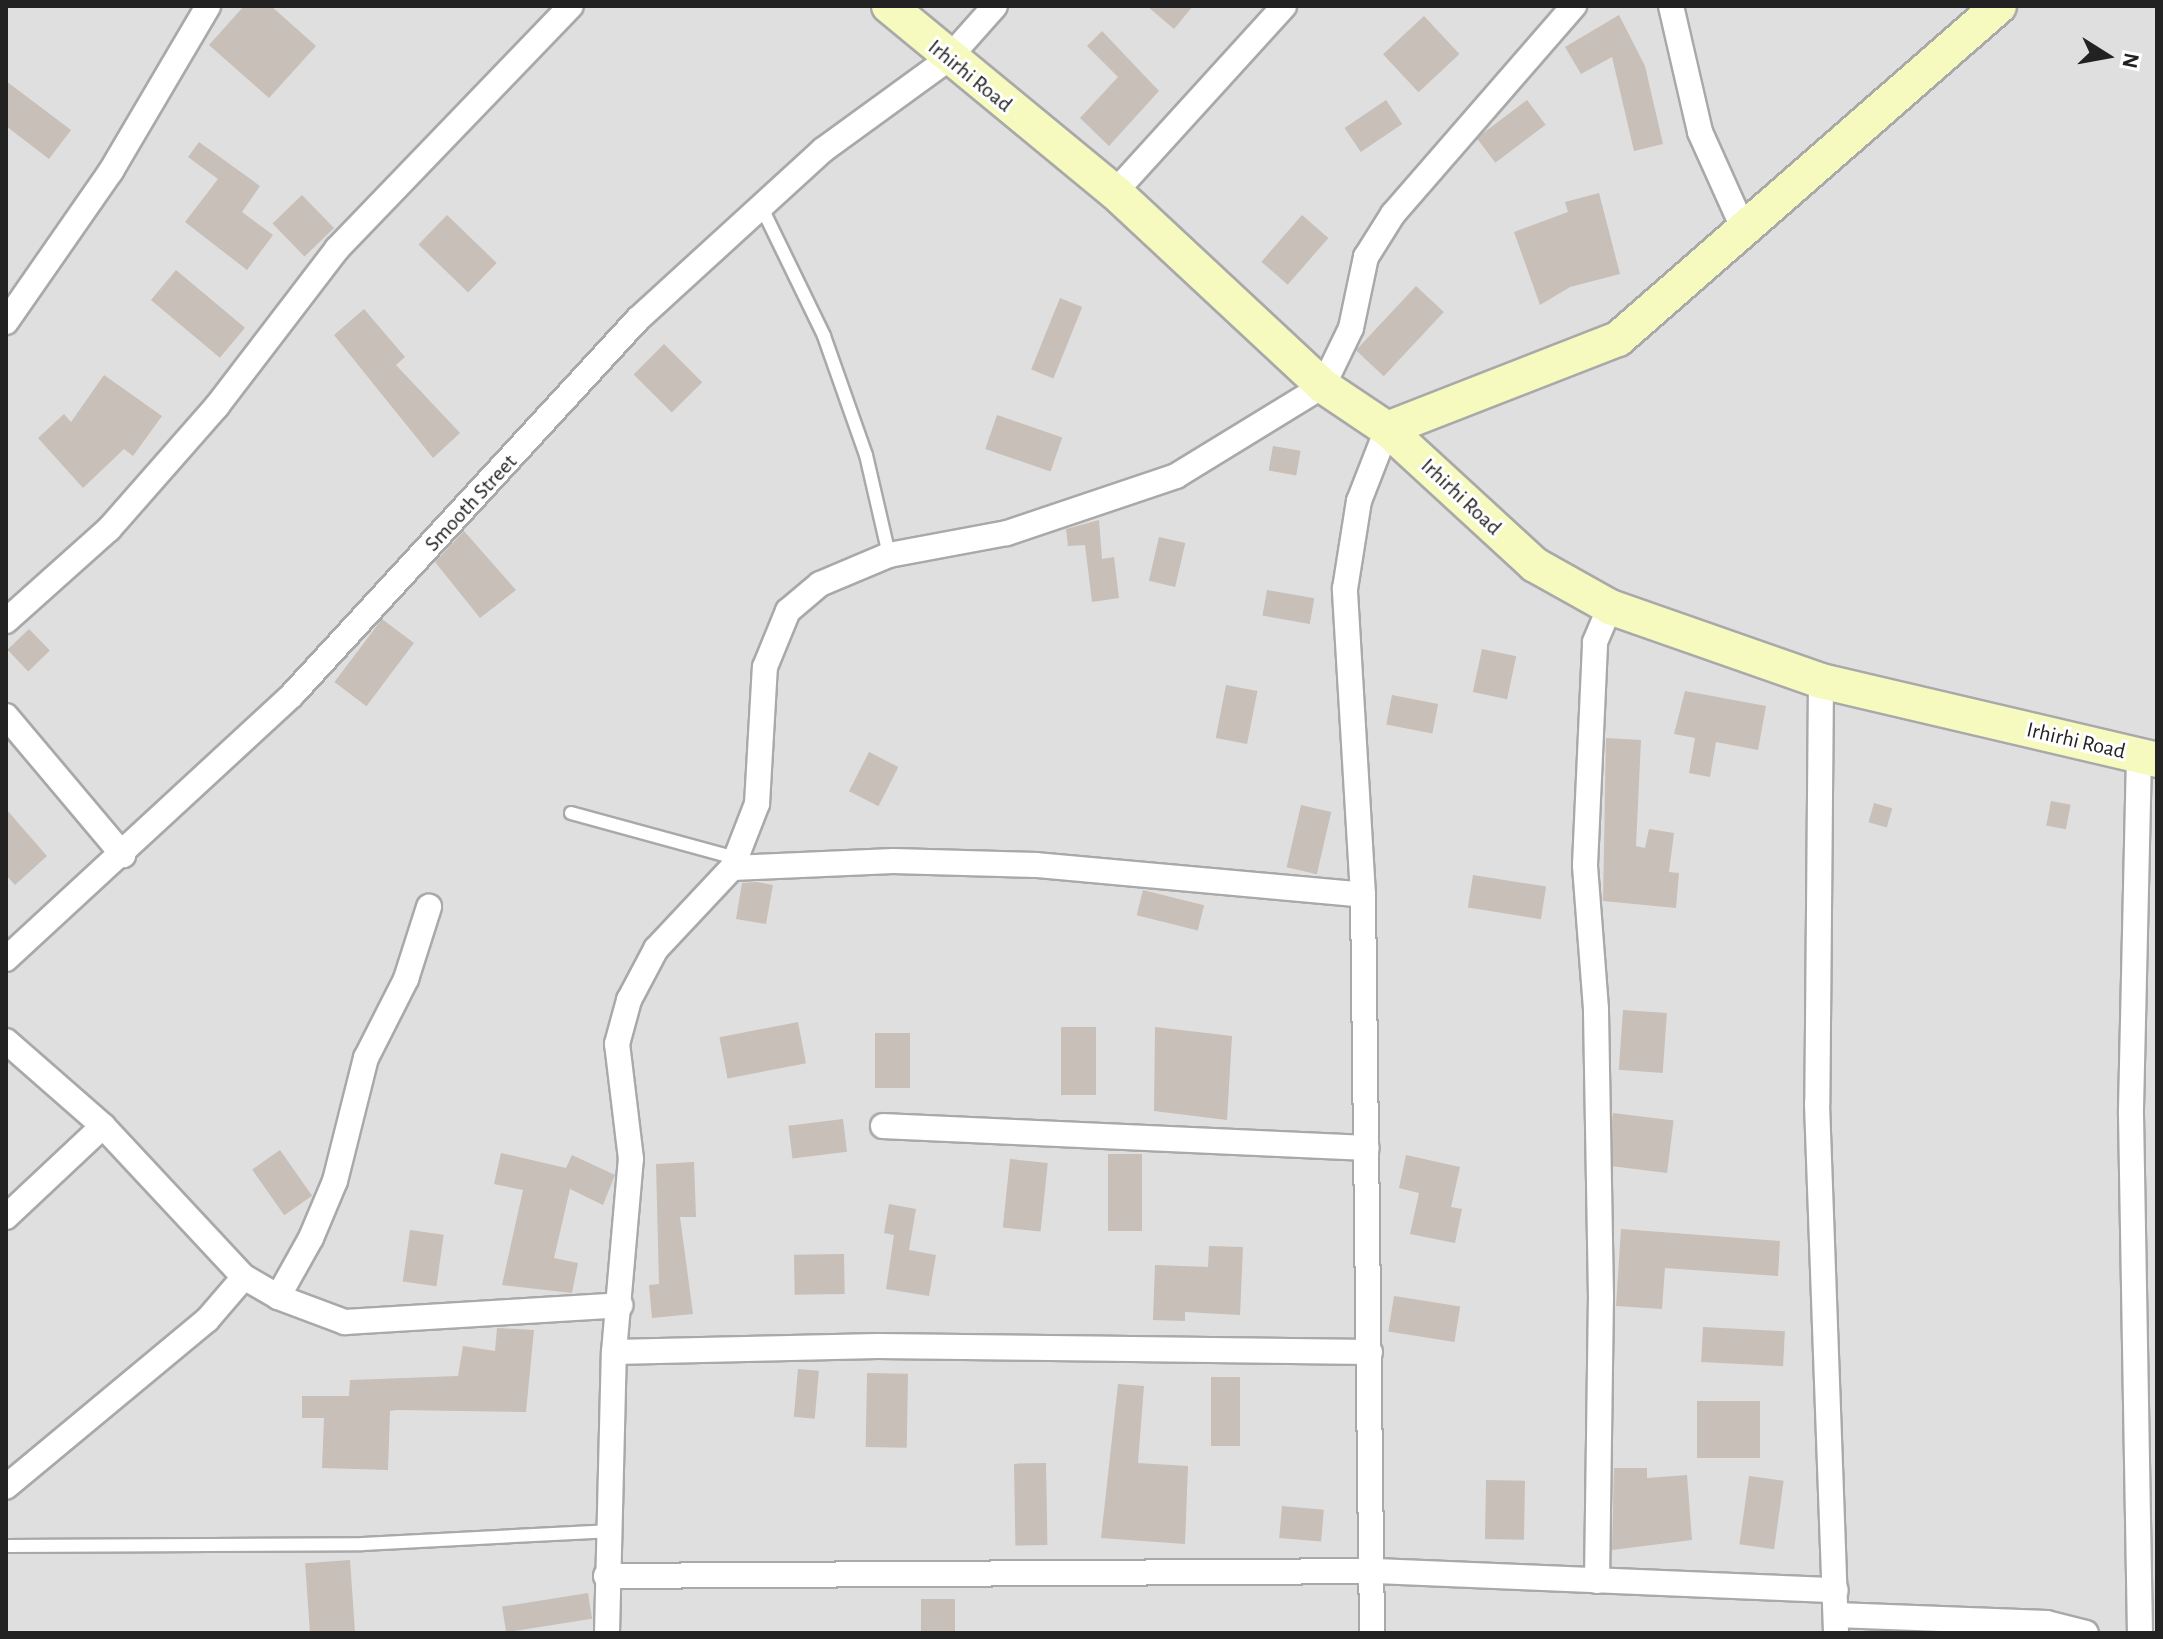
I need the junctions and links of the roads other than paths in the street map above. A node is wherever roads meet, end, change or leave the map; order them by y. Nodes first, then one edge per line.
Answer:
1 (208, 6) edge
2 (571, 6) edge
3 (889, 6) edge
4 (995, 6) edge
5 (1284, 6) edge
6 (1574, 6) edge
7 (1671, 6) edge
8 (1999, 6) edge
9 (947, 60) junction
10 (1115, 192) junction
11 (761, 206) junction
12 (1744, 230) junction
13 (6, 322) edge
14 (1323, 386) junction
15 (1387, 429) junction
16 (889, 555) junction
17 (1610, 607) junction
18 (6, 621) edge
19 (1821, 681) junction
20 (6, 716) edge
21 (2148, 758) edge
22 (571, 813) dead end
23 (123, 855) junction
24 (734, 863) junction
25 (1363, 895) junction
26 (429, 907) dead end
27 (6, 959) edge
28 (6, 1041) edge
29 (103, 1126) junction
30 (883, 1126) dead end
31 (1367, 1148) junction
32 (6, 1217) edge
33 (244, 1277) junction
34 (278, 1297) junction
35 (620, 1305) junction
36 (614, 1352) junction
37 (1370, 1352) junction
38 (6, 1487) edge
39 (608, 1531) junction
40 (6, 1546) edge
41 (1376, 1571) junction
42 (606, 1576) junction
43 (1597, 1581) junction
44 (1836, 1590) junction
45 (1836, 1624) edge
46 (607, 1633) edge
47 (1372, 1633) edge
48 (2086, 1633) edge
49 (2140, 1633) edge

1 - 13 street
2 - 18 street
3 - 9 street, Irhirhi Road
4 - 9 street, Smooth Street
5 - 10 street
6 - 14 street
7 - 12 street
8 - 12 street
9 - 10 street, Irhirhi Road
9 - 11 street, Smooth Street
10 - 14 street, Irhirhi Road
11 - 16 lane
11 - 23 street, Smooth Street
12 - 15 street
14 - 15 street, Irhirhi Road
14 - 16 street
15 - 17 street, Irhirhi Road
15 - 25 street
16 - 24 street
17 - 19 street, Irhirhi Road
17 - 43 street
19 - 21 street, Irhirhi Road
19 - 44 street
20 - 23 street
21 - 49 street
22 - 24 lane
23 - 27 street, Smooth Street
24 - 25 street
24 - 35 street
25 - 31 street
26 - 34 street
28 - 29 street
29 - 32 street
29 - 33 street
30 - 31 street
31 - 37 street
33 - 34 street
33 - 38 street
34 - 35 street
35 - 36 street
36 - 37 street
36 - 39 street
37 - 41 street
39 - 40 lane
39 - 42 street
41 - 42 street
41 - 43 street
41 - 47 street
42 - 46 street
43 - 44 street
44 - 45 street
45 - 48 street

